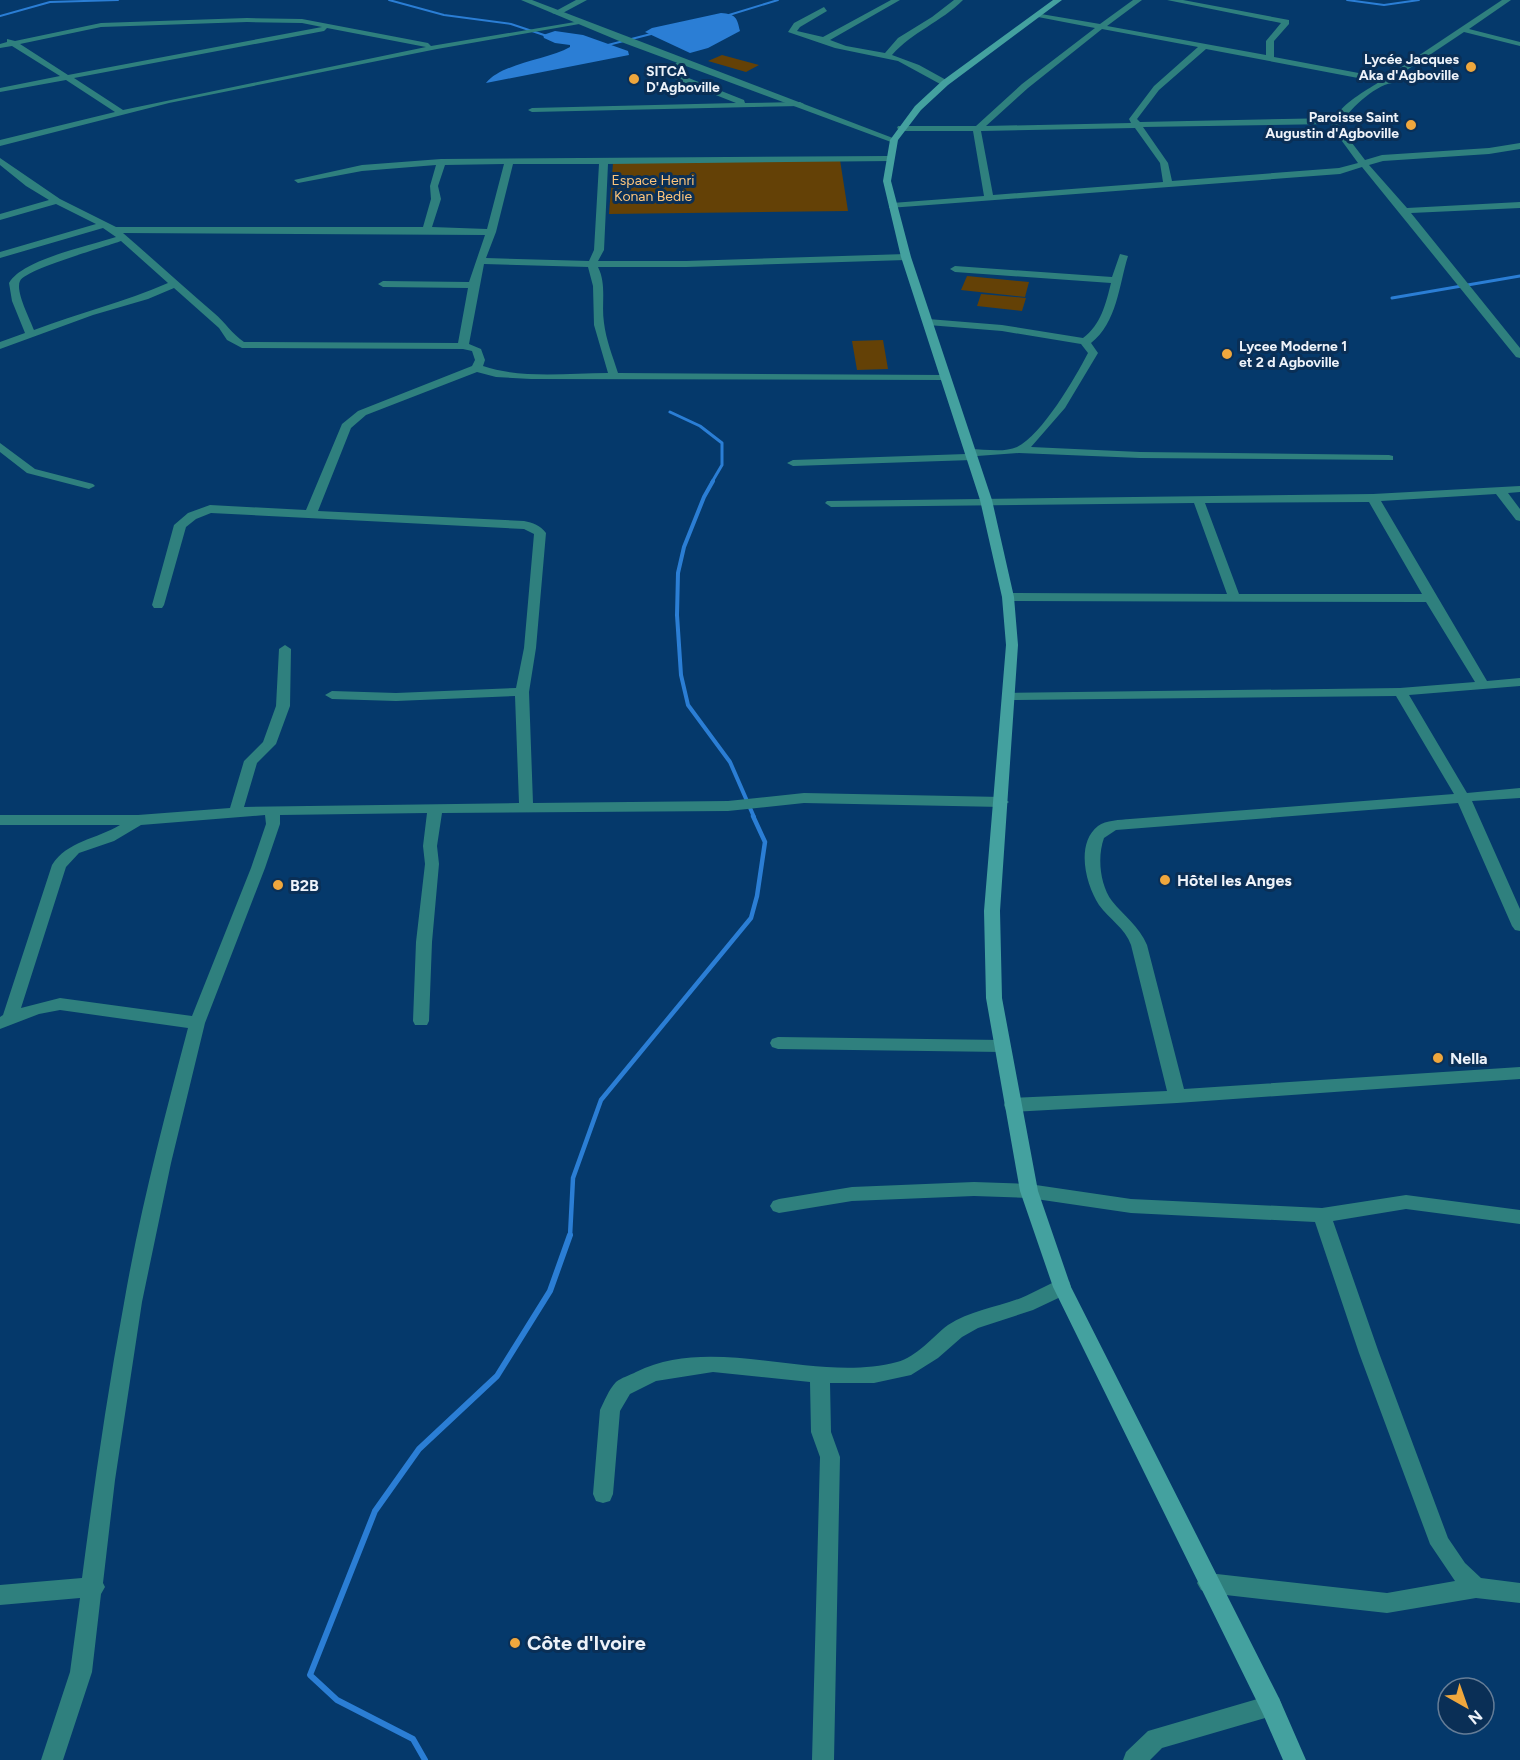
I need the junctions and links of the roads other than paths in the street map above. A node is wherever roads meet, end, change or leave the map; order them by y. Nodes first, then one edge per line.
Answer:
1 (525, 0) edge
2 (583, 0) edge
3 (896, 0) edge
4 (959, 0) edge
5 (1058, 0) edge
6 (1138, 0) edge
7 (1171, 0) edge
8 (1507, 0) edge
9 (824, 9) dead end
10 (556, 13) junction
11 (1038, 15) junction
12 (581, 23) junction
13 (1104, 26) junction
14 (333, 27) junction
15 (1462, 29) junction
16 (0, 35) edge
17 (824, 40) junction
18 (13, 43) junction
19 (1520, 44) edge
20 (1206, 45) junction
21 (0, 46) edge
22 (437, 47) junction
23 (887, 55) junction
24 (1270, 57) junction
25 (682, 62) junction
26 (66, 76) junction
27 (1389, 81) junction
28 (945, 83) junction
29 (0, 90) edge
30 (800, 104) junction
31 (752, 106) junction
32 (532, 110) dead end
33 (121, 112) junction
34 (1338, 121) junction
35 (1138, 126) junction
36 (977, 130) junction
37 (897, 134) junction
38 (0, 143) edge
39 (1520, 146) edge
40 (1509, 148) junction
41 (1520, 155) edge
42 (889, 159) junction
43 (0, 161) edge
44 (509, 161) junction
45 (604, 161) junction
46 (441, 162) junction
47 (1364, 163) junction
48 (298, 180) dead end
49 (1168, 184) junction
50 (989, 198) junction
51 (57, 201) junction
52 (1520, 205) edge
53 (892, 206) junction
54 (1403, 211) junction
55 (0, 217) edge
56 (103, 225) junction
57 (427, 230) junction
58 (491, 232) junction
59 (118, 234) junction
60 (0, 255) edge
61 (1123, 256) dead end
62 (906, 257) junction
63 (482, 261) junction
64 (592, 264) junction
65 (955, 268) dead end
66 (1114, 280) junction
67 (176, 283) junction
68 (383, 284) dead end
69 (475, 285) junction
70 (928, 322) junction
71 (31, 335) junction
72 (1085, 342) junction
73 (0, 346) edge
74 (463, 346) junction
75 (1520, 355) edge
76 (477, 368) junction
77 (614, 376) junction
78 (945, 378) junction
79 (0, 446) edge
80 (1019, 450) junction
81 (971, 454) junction
82 (1389, 458) dead end
83 (793, 463) dead end
84 (89, 486) dead end
85 (1520, 489) edge
86 (1500, 491) junction
87 (1373, 498) junction
88 (1198, 499) junction
89 (986, 500) junction
90 (831, 502) dead end
91 (311, 513) junction
92 (1520, 517) edge
93 (1008, 597) junction
94 (1430, 598) junction
95 (1235, 599) junction
96 (158, 605) dead end
97 (285, 649) dead end
98 (1520, 682) edge
99 (1482, 683) junction
100 (522, 692) junction
101 (1400, 692) junction
102 (332, 695) dead end
103 (1009, 696) junction
104 (1520, 793) edge
105 (1463, 797) junction
106 (1002, 802) junction
107 (526, 806) junction
108 (435, 809) junction
109 (272, 810) junction
110 (236, 811) junction
111 (0, 819) edge
112 (138, 820) junction
113 (1520, 926) edge
114 (5, 1021) edge
115 (421, 1021) dead end
116 (197, 1023) junction
117 (778, 1043) dead end
118 (1002, 1046) junction
119 (1520, 1073) edge
120 (1177, 1096) junction
121 (1012, 1104) junction
122 (1029, 1191) junction
123 (778, 1206) dead end
124 (1322, 1215) junction
125 (1520, 1217) edge
126 (1062, 1287) junction
127 (820, 1375) junction
128 (603, 1494) dead end
129 (1208, 1583) junction
130 (94, 1587) junction
131 (1476, 1588) junction
132 (1520, 1593) edge
133 (0, 1595) edge
134 (1271, 1706) junction
135 (52, 1760) edge
136 (823, 1760) edge
137 (1134, 1760) edge
138 (1294, 1760) edge

1 - 10 street
2 - 10 street
3 - 17 street
4 - 23 street
5 - 11 main road
6 - 13 street
7 - 24 street
8 - 15 street
9 - 17 street
10 - 12 street
11 - 13 street
11 - 28 main road
12 - 22 street
12 - 25 street
13 - 20 street
13 - 36 street
14 - 18 street
14 - 22 street
14 - 26 street
15 - 19 street
15 - 27 street
16 - 18 street
17 - 23 street
18 - 21 street
18 - 26 street
20 - 24 street
20 - 35 street
22 - 33 street
23 - 28 street
24 - 27 street
25 - 30 street
25 - 31 street
26 - 29 street
26 - 33 street
27 - 34 street
28 - 37 main road
30 - 31 street
30 - 37 street
31 - 32 street
33 - 38 street
34 - 35 street
34 - 47 street
35 - 36 street
35 - 49 street
36 - 37 street
36 - 50 street
37 - 42 main road
39 - 40 street
40 - 41 street
40 - 47 street
42 - 45 street
42 - 53 main road
43 - 51 street
44 - 45 street
44 - 46 street
44 - 58 street
45 - 64 street
46 - 48 street
46 - 57 street
47 - 49 street
47 - 54 street
49 - 50 street
50 - 53 street
51 - 55 street
51 - 56 street
52 - 54 street
53 - 62 main road
54 - 75 street
56 - 59 street
56 - 60 street
57 - 58 street
57 - 59 street
58 - 63 street
59 - 67 street
59 - 71 street
61 - 66 street
62 - 64 street
62 - 70 main road
63 - 64 street
63 - 69 street
64 - 77 street
65 - 66 street
66 - 72 street
67 - 71 street
67 - 74 street
68 - 69 street
69 - 74 street
70 - 72 street
70 - 78 main road
71 - 73 street
72 - 80 street
74 - 76 street
76 - 77 street
76 - 91 street
77 - 78 street
78 - 81 main road
79 - 84 street
80 - 81 street
80 - 82 street
81 - 83 street
81 - 89 main road
85 - 86 street
86 - 87 street
86 - 92 street
87 - 88 street
87 - 94 street
88 - 89 street
88 - 95 street
89 - 90 street
89 - 93 main road
91 - 96 street
91 - 100 street
93 - 95 street
93 - 103 main road
94 - 95 street
94 - 99 street
97 - 110 street
98 - 99 street
99 - 101 street
100 - 102 street
100 - 107 street
101 - 103 street
101 - 105 street
103 - 106 main road
104 - 105 street
105 - 113 street
105 - 120 street
106 - 107 street
106 - 118 main road
107 - 108 street
108 - 109 street
108 - 115 street
109 - 110 street
109 - 116 street
110 - 112 street
111 - 112 street
112 - 114 street
114 - 116 street
116 - 130 street
117 - 118 street
118 - 121 main road
119 - 120 street
120 - 121 street
121 - 122 main road
122 - 123 street
122 - 124 street
122 - 126 main road
124 - 125 street
124 - 131 street
126 - 127 street
126 - 129 main road
127 - 128 street
127 - 136 street
129 - 131 street
129 - 134 main road
130 - 133 street
130 - 135 street
131 - 132 street
134 - 137 street
134 - 138 main road

